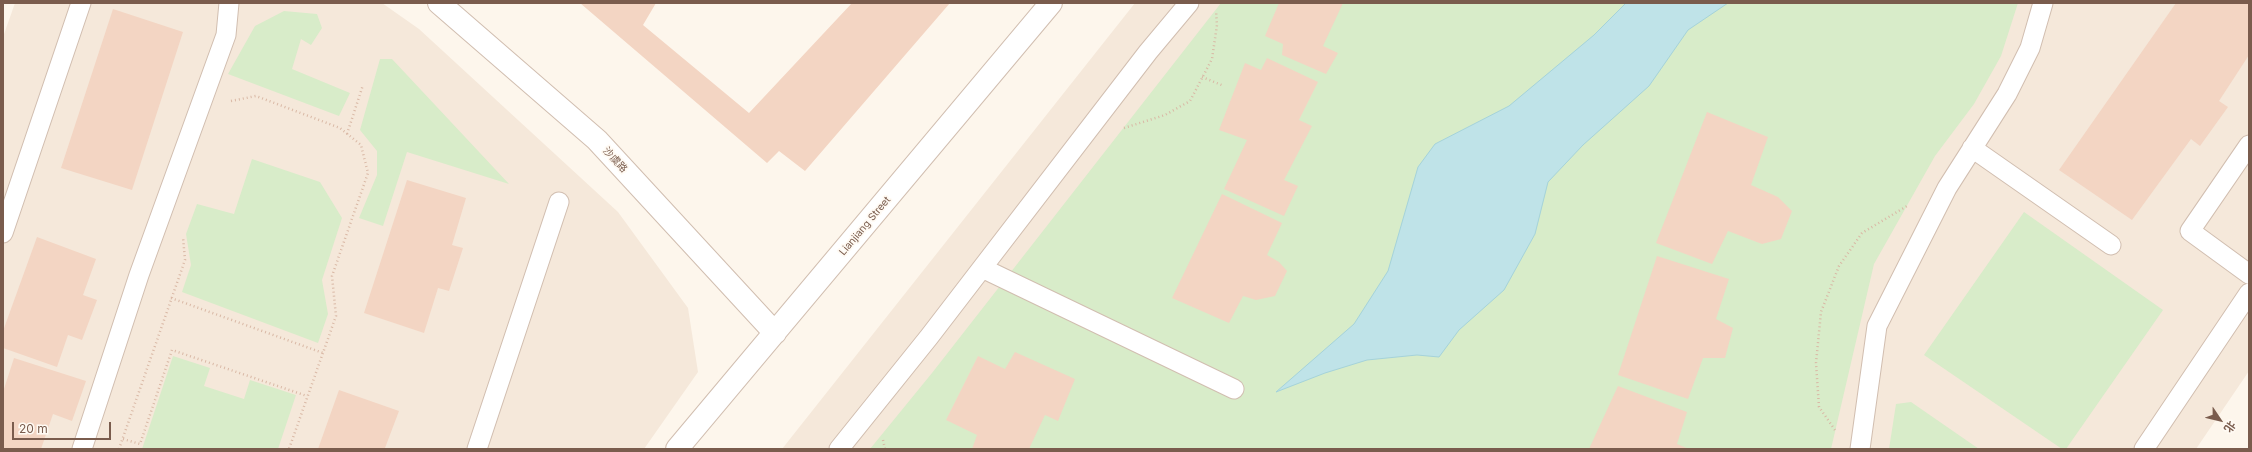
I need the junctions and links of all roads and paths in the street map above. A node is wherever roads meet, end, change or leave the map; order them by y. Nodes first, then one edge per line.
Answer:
1 (81, 3) edge
2 (229, 3) edge
3 (439, 3) edge
4 (1051, 3) edge
5 (1189, 3) edge
6 (1215, 3) edge
7 (2043, 3) edge
8 (1202, 78) junction
9 (363, 85) dead end
10 (1224, 86) dead end
11 (229, 101) dead end
12 (1090, 127) junction
13 (347, 134) junction
14 (2249, 144) edge
15 (1972, 148) junction
16 (1947, 188) junction
17 (559, 202) dead end
18 (182, 229) dead end
19 (3, 233) edge
20 (2111, 245) dead end
21 (982, 268) junction
22 (2249, 274) edge
23 (2249, 294) edge
24 (171, 298) junction
25 (775, 333) junction
26 (323, 353) junction
27 (1234, 389) dead end
28 (307, 396) junction
29 (1835, 431) dead end
30 (123, 439) junction
31 (82, 449) edge
32 (119, 449) edge
33 (289, 449) edge
34 (476, 449) edge
35 (677, 449) edge
36 (839, 449) edge
37 (1860, 449) edge
38 (2144, 449) edge

1 - 19 lane
2 - 31 lane
3 - 25 street, 沙虞路
4 - 25 street, Lianjiang Street
5 - 12 lane
6 - 8 path
7 - 15 lane
8 - 10 path
8 - 12 path
9 - 13 path
11 - 13 path
12 - 21 lane
13 - 26 path
14 - 22 lane
15 - 16 lane
15 - 20 lane
16 - 29 path
16 - 37 lane
17 - 34 lane
18 - 24 path
21 - 27 lane
21 - 36 lane
23 - 38 lane
24 - 26 path
24 - 30 path
25 - 35 street, Lianjiang Street
26 - 28 path
28 - 30 path
28 - 33 path
30 - 32 path

